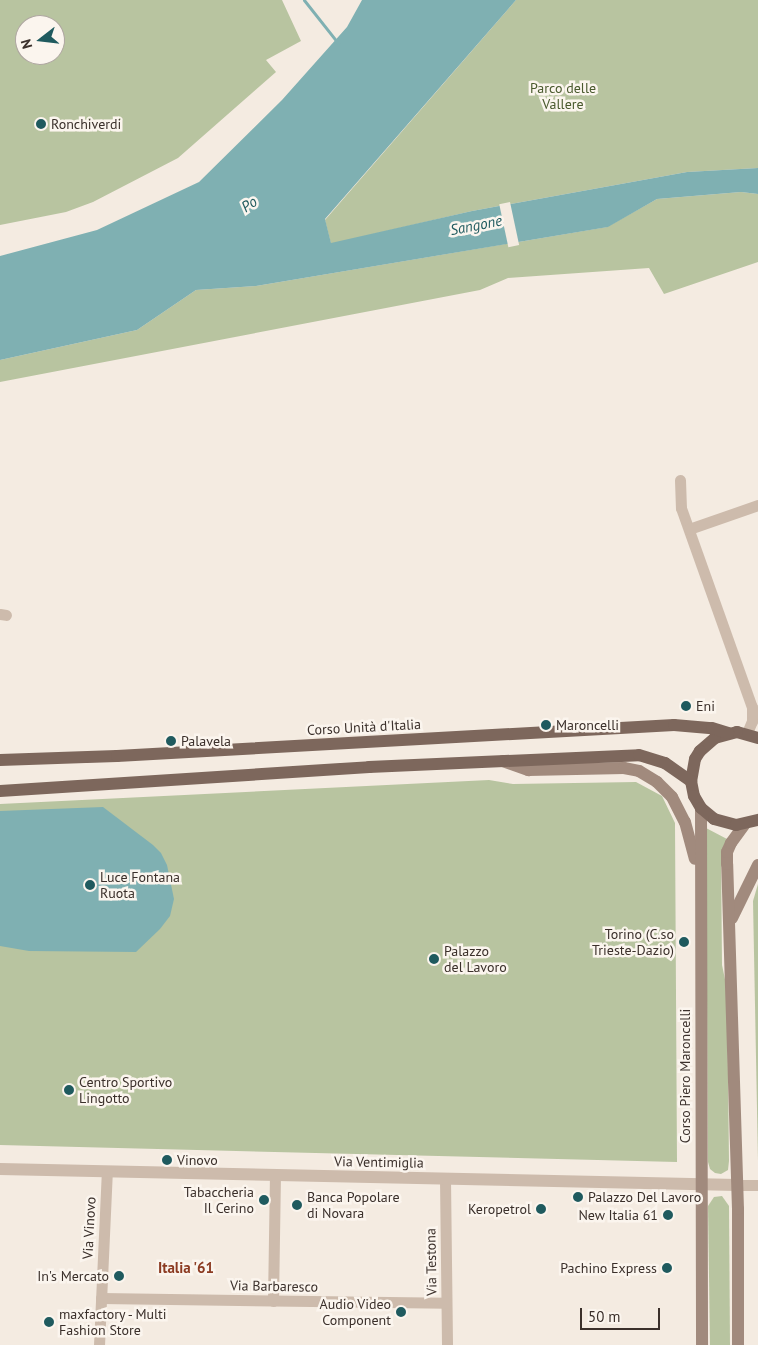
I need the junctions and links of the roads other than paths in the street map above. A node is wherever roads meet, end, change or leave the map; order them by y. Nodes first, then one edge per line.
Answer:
1 (680, 480) dead end
2 (758, 505) edge
3 (689, 529) junction
4 (728, 733) junction
5 (752, 736) edge
6 (0, 760) edge
7 (503, 761) junction
8 (691, 781) junction
9 (0, 791) edge
10 (701, 808) junction
11 (758, 820) edge
12 (744, 825) junction
13 (758, 865) edge
14 (700, 884) junction
15 (730, 923) junction
16 (0, 1169) edge
17 (107, 1172) junction
18 (275, 1175) junction
19 (445, 1179) junction
20 (700, 1185) junction
21 (738, 1185) junction
22 (758, 1185) edge
23 (101, 1298) junction
24 (273, 1301) junction
25 (446, 1303) junction
26 (99, 1345) edge
27 (447, 1345) edge
28 (702, 1345) edge
29 (738, 1345) edge

1 - 3 street
2 - 3 street
3 - 5 street
4 - 5 main road, Corso Unità d'Italia
4 - 6 main road, Corso Unità d'Italia
4 - 8 main road
7 - 8 main road
7 - 9 main road
7 - 14 main road
8 - 10 main road
10 - 12 main road
10 - 14 main road, Corso Piero Maroncelli
11 - 12 main road
12 - 15 main road
13 - 15 main road
14 - 20 main road, Corso Piero Maroncelli
15 - 21 main road
16 - 17 street, Via Ventimiglia
17 - 18 street, Via Ventimiglia
17 - 23 street, Via Vinovo
18 - 19 street, Via Ventimiglia
18 - 24 street
19 - 20 street, Via Ventimiglia
19 - 25 street, Via Testona
20 - 21 street, Via Ventimiglia
20 - 28 main road, Corso Piero Maroncelli
21 - 22 street, Via Ventimiglia
21 - 29 main road
23 - 24 street, Via Barbaresco
23 - 26 street, Via Vinovo
24 - 25 street, Via Barbaresco
25 - 27 street, Via Testona

